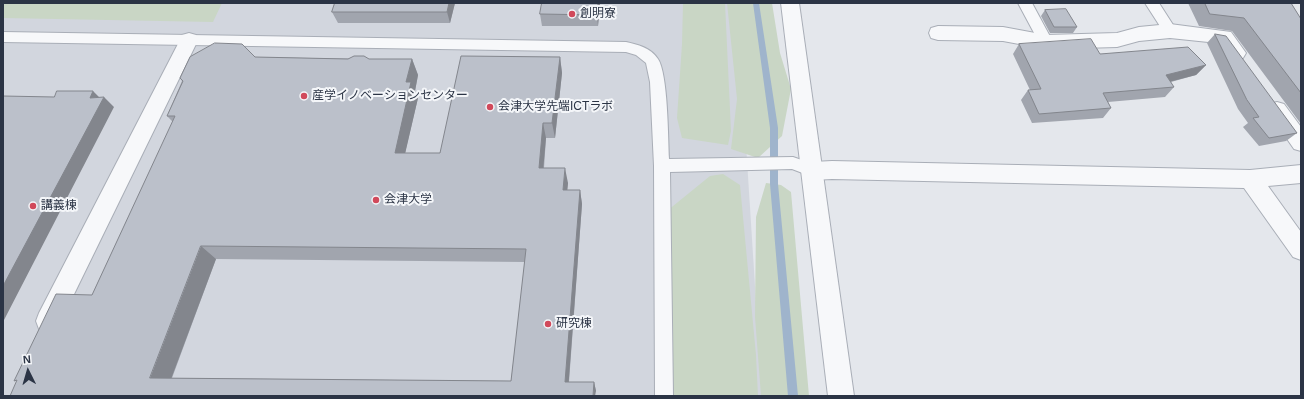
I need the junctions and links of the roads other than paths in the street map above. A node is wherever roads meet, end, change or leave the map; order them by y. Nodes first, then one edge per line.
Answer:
1 (790, 3) edge
2 (1025, 3) edge
3 (1152, 3) edge
4 (1170, 31) junction
5 (938, 33) dead end
6 (3, 37) edge
7 (189, 40) junction
8 (1046, 42) junction
9 (1247, 68) edge
10 (1265, 93) edge
11 (1301, 143) edge
12 (662, 166) junction
13 (813, 172) junction
14 (1301, 174) edge
15 (1250, 179) junction
16 (1301, 250) edge
17 (39, 339) edge
18 (664, 396) edge
19 (841, 396) edge

1 - 13 street
2 - 8 lane
3 - 4 lane
4 - 8 street
4 - 9 street
5 - 8 street
6 - 7 lane
7 - 12 lane
7 - 17 street
10 - 11 street
12 - 13 lane
12 - 18 lane
13 - 15 street
13 - 19 street
14 - 15 street
15 - 16 street

